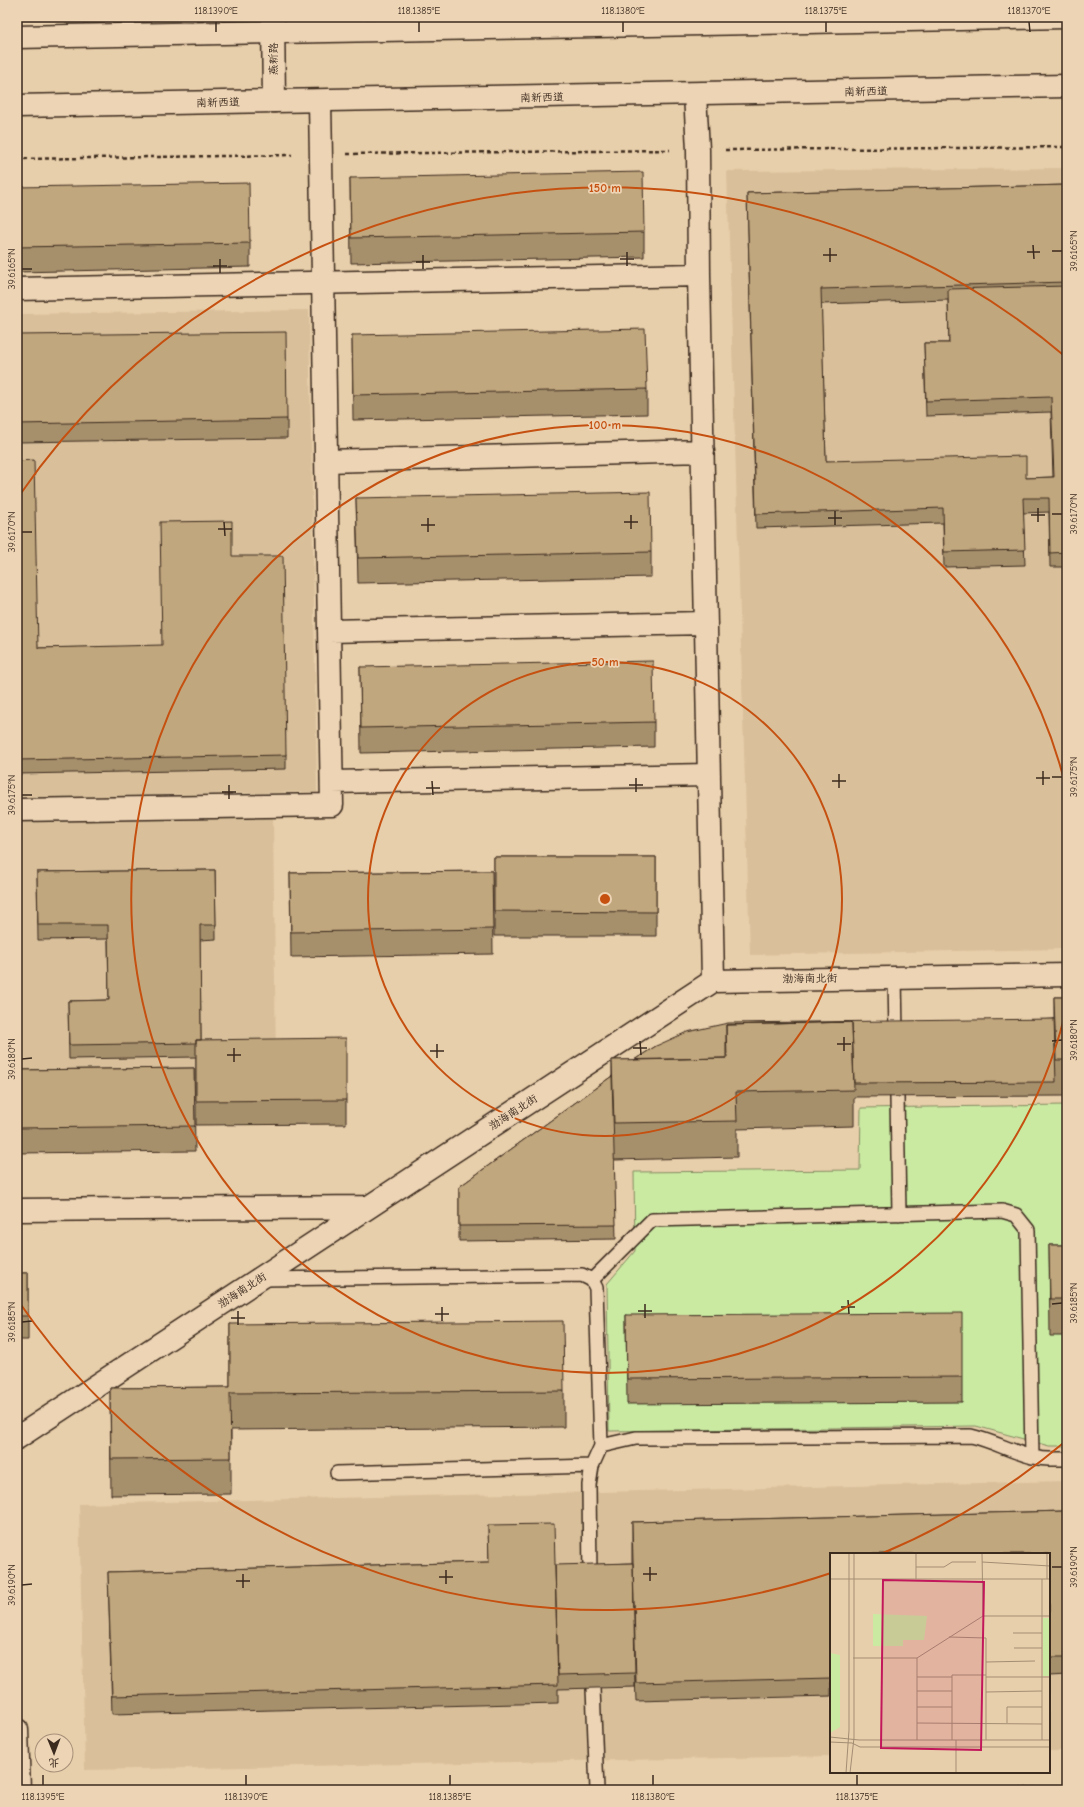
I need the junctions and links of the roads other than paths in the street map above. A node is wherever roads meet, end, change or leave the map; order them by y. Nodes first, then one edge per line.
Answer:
1 (965, 18) edge
2 (1067, 18) edge
3 (756, 20) edge
4 (273, 25) edge
5 (17, 37) edge
6 (1067, 86) edge
7 (695, 94) junction
8 (320, 100) junction
9 (274, 101) junction
10 (17, 106) edge
11 (699, 275) junction
12 (323, 284) junction
13 (17, 289) edge
14 (702, 451) junction
15 (326, 461) junction
16 (706, 622) junction
17 (329, 631) junction
18 (709, 775) junction
19 (332, 782) junction
20 (17, 810) edge
21 (1067, 975) edge
22 (895, 976) junction
23 (713, 981) junction
24 (896, 1035) edge
25 (897, 1097) edge
26 (368, 1207) junction
27 (17, 1210) edge
28 (899, 1214) junction
29 (259, 1279) junction
30 (592, 1280) junction
31 (17, 1438) edge
32 (602, 1446) junction
33 (1032, 1456) junction
34 (1067, 1459) edge
35 (592, 1466) junction
36 (337, 1473) dead end
37 (590, 1578) edge
38 (594, 1688) edge
39 (17, 1730) edge
40 (18, 1790) edge
41 (597, 1790) edge

1 - 2 street
1 - 3 street
3 - 4 street
4 - 5 street
4 - 9 street, 燕新路
6 - 7 street, 南新西道
7 - 8 street, 南新西道
7 - 11 street
8 - 9 street, 南新西道
8 - 12 street
9 - 10 street, 南新西道
11 - 12 street
11 - 14 street
12 - 13 street
12 - 15 street
14 - 15 street
14 - 16 street
15 - 17 street
16 - 17 street
16 - 18 street
17 - 19 street
18 - 19 street
18 - 23 street
19 - 20 street
21 - 22 street, 渤海南北街
22 - 23 street, 渤海南北街
22 - 24 lane
23 - 26 street, 渤海南北街
25 - 28 lane
26 - 27 street
26 - 29 street, 渤海南北街
28 - 30 lane
28 - 33 lane
29 - 30 lane
29 - 31 street, 渤海南北街
30 - 32 lane
32 - 33 lane
32 - 35 lane
33 - 34 lane
35 - 36 lane
35 - 37 lane
38 - 41 lane
39 - 40 street

